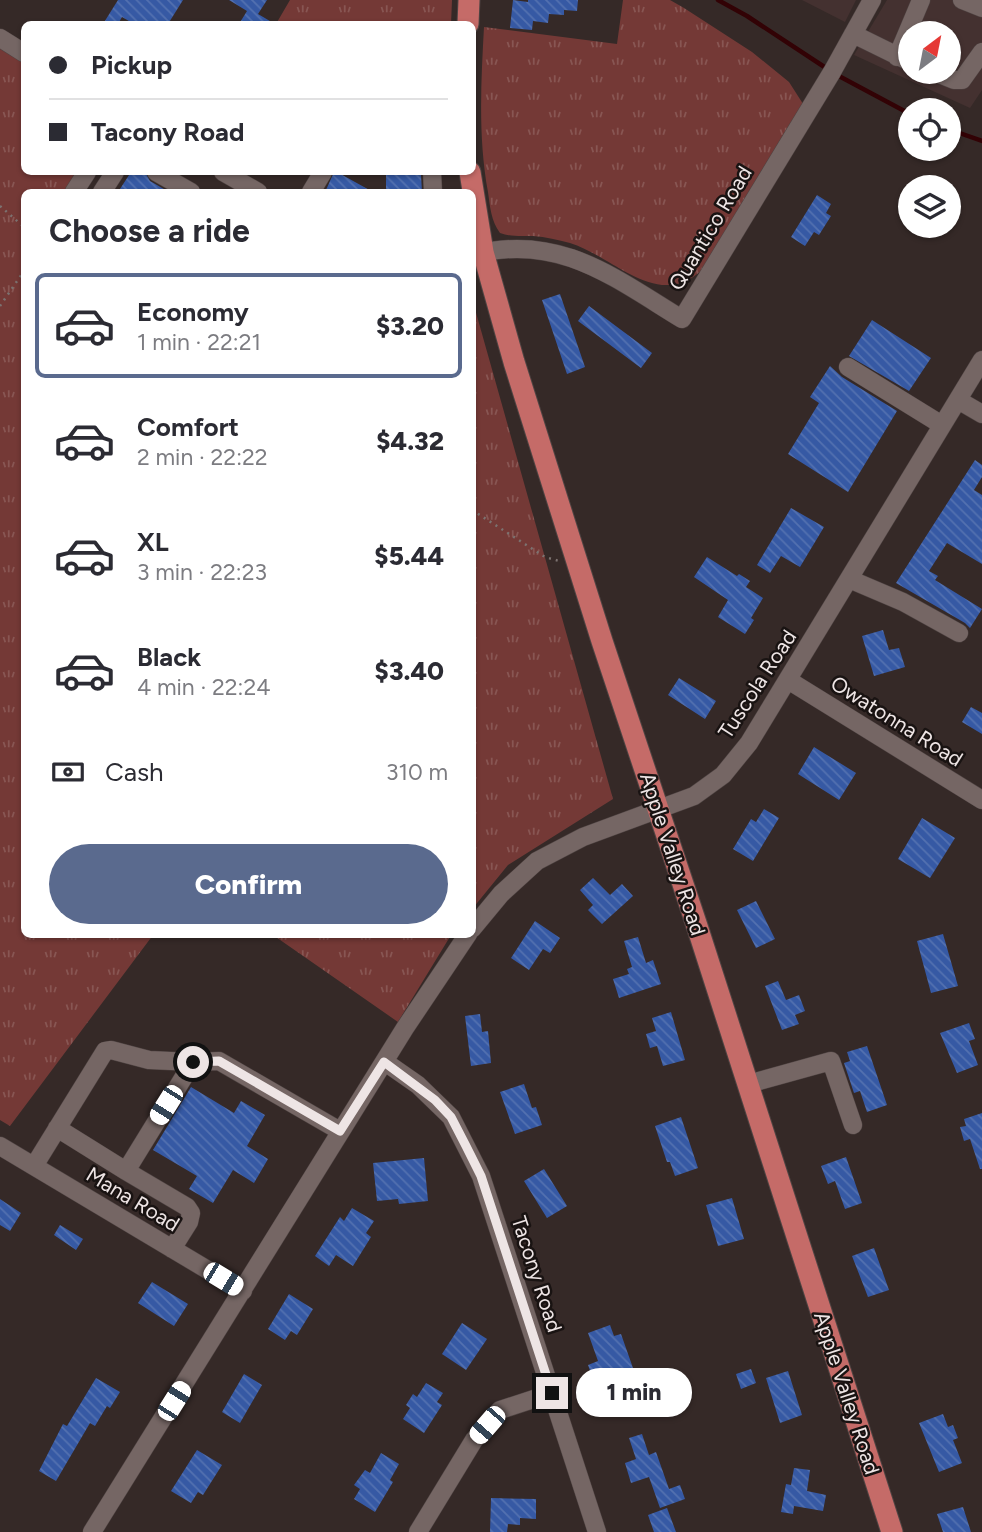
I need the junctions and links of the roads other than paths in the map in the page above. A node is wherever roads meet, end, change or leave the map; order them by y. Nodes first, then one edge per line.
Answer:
1 (469, 0) edge
2 (872, 0) edge
3 (921, 0) edge
4 (962, 0) edge
5 (982, 8) edge
6 (468, 21) edge
7 (915, 21) edge
8 (853, 34) junction
9 (0, 38) edge
10 (21, 51) edge
11 (982, 52) edge
12 (898, 56) edge
13 (961, 80) edge
14 (161, 175) edge
15 (228, 175) edge
16 (186, 189) edge
17 (253, 189) edge
18 (476, 233) edge
19 (478, 253) edge
20 (982, 360) edge
21 (848, 367) dead end
22 (958, 400) junction
23 (982, 414) edge
24 (942, 425) junction
25 (849, 579) junction
26 (959, 633) dead end
27 (788, 680) junction
28 (982, 800) edge
29 (659, 809) junction
30 (476, 924) edge
31 (465, 938) edge
32 (193, 1062) junction
33 (384, 1062) junction
34 (748, 1084) junction
35 (853, 1125) dead end
36 (57, 1128) junction
37 (340, 1131) junction
38 (0, 1146) edge
39 (34, 1166) junction
40 (126, 1171) junction
41 (172, 1249) junction
42 (243, 1292) junction
43 (552, 1393) junction
44 (92, 1532) edge
45 (418, 1532) edge
46 (597, 1532) edge
47 (892, 1532) edge

1 - 6 main road
2 - 8 street, Quantico Road
3 - 7 street
4 - 5 street
8 - 12 street
8 - 19 street, Quantico Road
9 - 10 street
11 - 13 street
14 - 16 street
15 - 17 street
18 - 19 main road, Apple Valley Road
19 - 29 main road, Apple Valley Road
20 - 22 street, Tuscola Road
21 - 24 street
22 - 23 street
22 - 24 street, Tuscola Road
24 - 25 street, Tuscola Road
25 - 26 street
25 - 27 street, Tuscola Road
27 - 28 street, Owatonna Road
27 - 29 street, Tuscola Road
29 - 30 street, Tuscola Road
29 - 34 main road, Apple Valley Road
31 - 33 street
32 - 36 street
32 - 37 street
32 - 40 street
33 - 37 street
33 - 43 street, Tacony Road
34 - 35 street
34 - 47 main road, Apple Valley Road
36 - 39 street
36 - 40 street
37 - 42 street
38 - 39 street, Mana Road
39 - 41 street, Mana Road
40 - 41 street
41 - 42 street, Mana Road
42 - 44 street
43 - 45 street
43 - 46 street, Tacony Road

